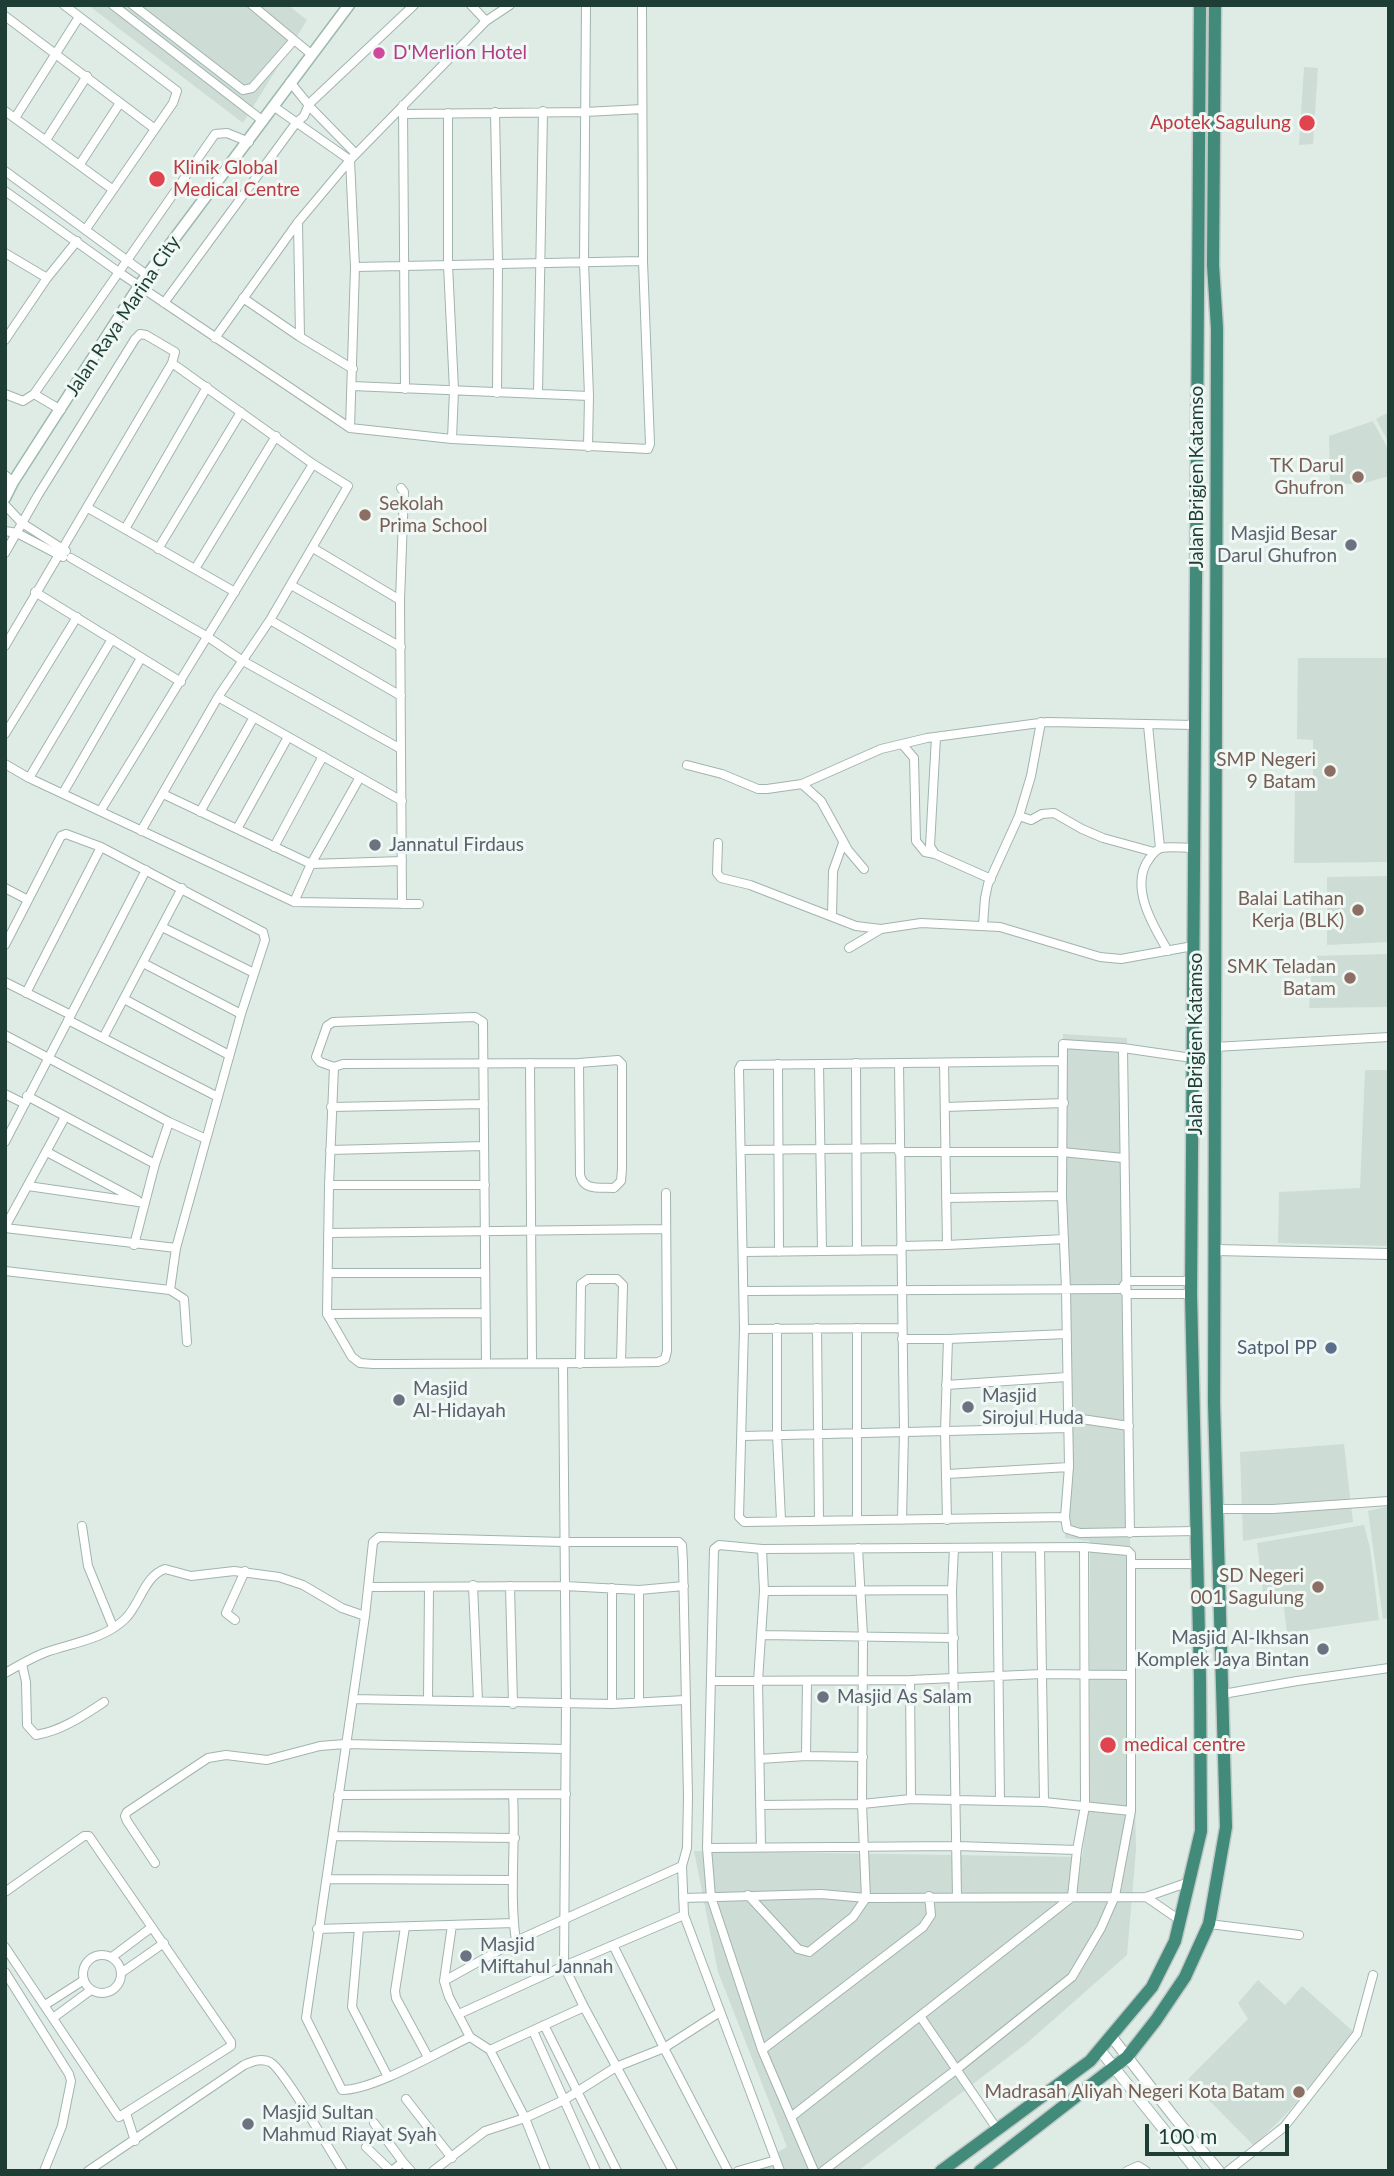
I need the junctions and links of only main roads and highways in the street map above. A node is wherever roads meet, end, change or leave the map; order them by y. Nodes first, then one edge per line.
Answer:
1 (349, 5) edge
2 (1200, 5) edge
3 (1215, 5) edge
4 (1198, 202) junction
5 (1214, 202) junction
6 (9, 478) edge
7 (5, 498) edge
8 (941, 2171) edge
9 (980, 2171) edge

1 - 6 main road, Jalan Raya Marina City
2 - 4 highway, Jalan Brigjen Katamso
3 - 5 highway, Jalan Brigjen Katamso
4 - 5 highway
4 - 8 highway, Jalan Brigjen Katamso
5 - 9 highway, Jalan Brigjen Katamso
6 - 7 main road, Jalan Raya Marina City

